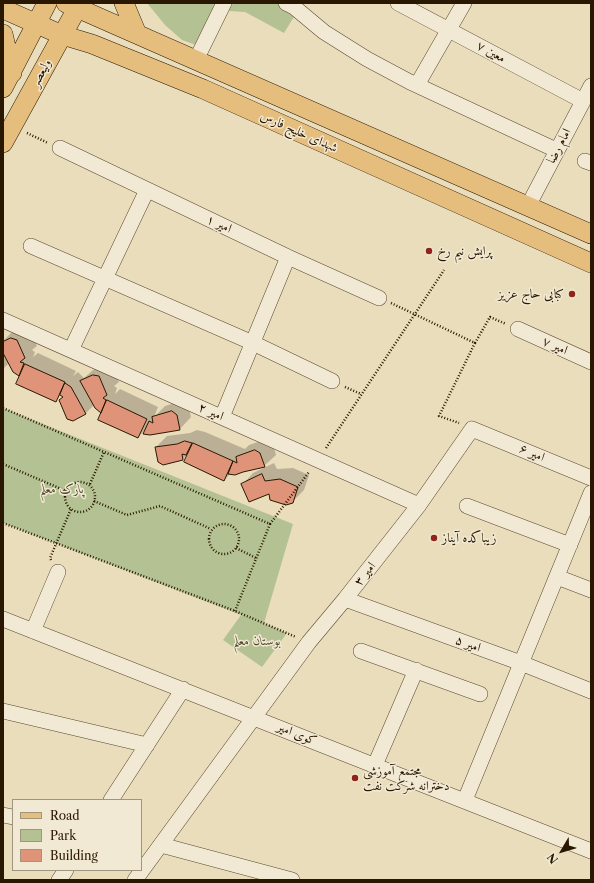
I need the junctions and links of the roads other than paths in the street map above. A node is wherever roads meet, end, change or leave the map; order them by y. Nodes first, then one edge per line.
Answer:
1 (47, 3) edge
2 (124, 3) edge
3 (224, 3) edge
4 (286, 3) edge
5 (398, 3) edge
6 (464, 3) edge
7 (75, 5) edge
8 (3, 9) edge
9 (36, 24) junction
10 (448, 29) junction
11 (3, 34) edge
12 (137, 34) junction
13 (62, 35) junction
14 (196, 60) junction
15 (7, 80) edge
16 (417, 85) junction
17 (591, 86) edge
18 (583, 101) junction
19 (3, 143) edge
20 (60, 148) road end
21 (556, 150) junction
22 (147, 190) junction
23 (528, 206) junction
24 (591, 234) edge
25 (31, 246) dead end
26 (288, 257) junction
27 (591, 263) edge
28 (105, 279) junction
29 (379, 298) road end
30 (3, 320) edge
31 (518, 330) road end
32 (253, 342) junction
33 (72, 350) junction
34 (591, 362) edge
35 (332, 381) dead end
36 (222, 417) junction
37 (472, 429) joint
38 (591, 478) edge
39 (591, 493) edge
40 (419, 506) junction
41 (467, 506) dead end
42 (570, 545) junction
43 (58, 572) road end
44 (557, 577) junction
45 (591, 590) edge
46 (345, 599) junction
47 (3, 619) edge
48 (33, 631) junction
49 (361, 651) dead end
50 (521, 663) junction
51 (416, 670) junction
52 (183, 689) junction
53 (591, 691) edge
54 (480, 694) dead end
55 (3, 711) edge
56 (255, 717) junction
57 (147, 745) junction
58 (375, 765) junction
59 (112, 799) edge
60 (465, 800) junction
61 (161, 845) junction
62 (591, 851) edge
63 (65, 871) edge
64 (142, 871) edge
65 (142, 871) edge
66 (59, 880) edge
67 (135, 880) edge
68 (292, 880) edge

1 - 9 main road, ولیعصر
2 - 12 main road
3 - 14 street
4 - 16 street
5 - 10 street, معین ۷
6 - 10 street
7 - 12 main road, شهدای خلیج فارس
7 - 13 main road, ولیعصر
8 - 9 main road, شهدای خلیج فارس
9 - 13 main road, شهدای خلیج فارس
9 - 15 main road, ولیعصر
10 - 16 street
10 - 18 street, معین ۷
11 - 15 main road
12 - 14 main road, شهدای خلیج فارس
13 - 19 main road, ولیعصر
13 - 27 main road, شهدای خلیج فارس
14 - 23 main road, شهدای خلیج فارس
16 - 21 street
17 - 18 street, امام رضا
18 - 21 street, امام رضا
20 - 22 street, امیر ۱
21 - 23 street, امام رضا
22 - 26 street, امیر ۱
22 - 28 street
23 - 24 main road, شهدای خلیج فارس
25 - 28 street
26 - 29 street, امیر ۱
26 - 32 street
28 - 32 street
28 - 33 street
30 - 33 street, امیر ۲
31 - 34 street, امیر ۷
32 - 35 street
32 - 36 street
33 - 36 street, امیر ۲
36 - 40 street, امیر ۲
37 - 38 street, امیر ۶
37 - 40 street, امیر ۳
39 - 42 street
40 - 46 street, امیر ۳
41 - 42 street
42 - 44 street
43 - 48 street
44 - 45 street
44 - 50 street
46 - 50 street, امیر ۵
46 - 56 street, امیر ۳
47 - 48 street, کوی امیر
48 - 52 street, کوی امیر
49 - 51 street
50 - 53 street, امیر ۵
50 - 60 street
51 - 54 street
51 - 58 street
52 - 56 street, کوی امیر
52 - 57 street
55 - 57 street
56 - 58 street, کوی امیر
56 - 61 street, امیر ۳
57 - 59 street
58 - 60 street, کوی امیر
60 - 62 street, کوی امیر
61 - 65 street, امیر ۳
61 - 68 street
63 - 66 street
64 - 67 street, امیر ۳

